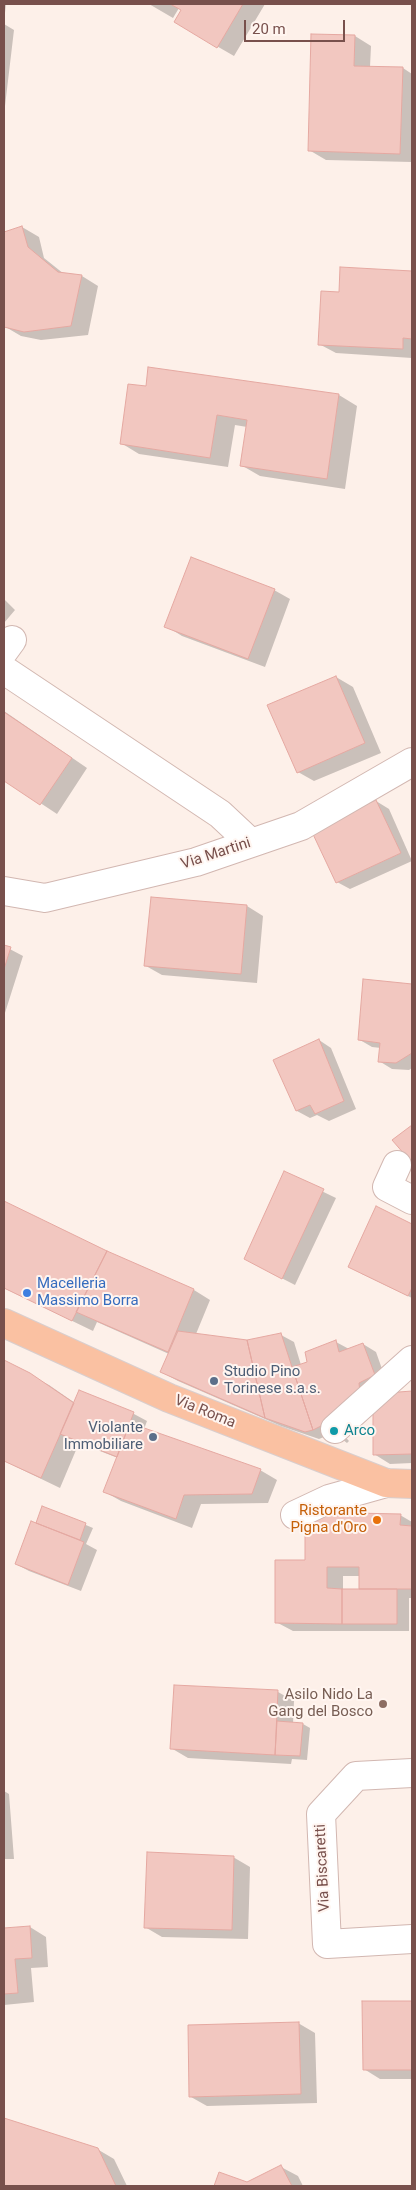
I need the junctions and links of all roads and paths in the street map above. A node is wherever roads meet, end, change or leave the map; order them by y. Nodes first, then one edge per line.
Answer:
1 (4, 670) edge
2 (412, 762) edge
3 (250, 843) junction
4 (4, 891) edge
5 (397, 1165) dead end
6 (412, 1200) edge
7 (4, 1323) edge
8 (412, 1360) edge
9 (322, 1458) junction
10 (399, 1484) edge
11 (295, 1515) dead end
12 (412, 1773) edge
13 (412, 1939) edge

1 - 3 street
2 - 3 street, Via Martini
3 - 4 street, Via Martini
5 - 6 street
7 - 9 main road, Via Roma
8 - 9 street
9 - 10 main road, Via Roma
10 - 11 street
12 - 13 street, Via Biscaretti

